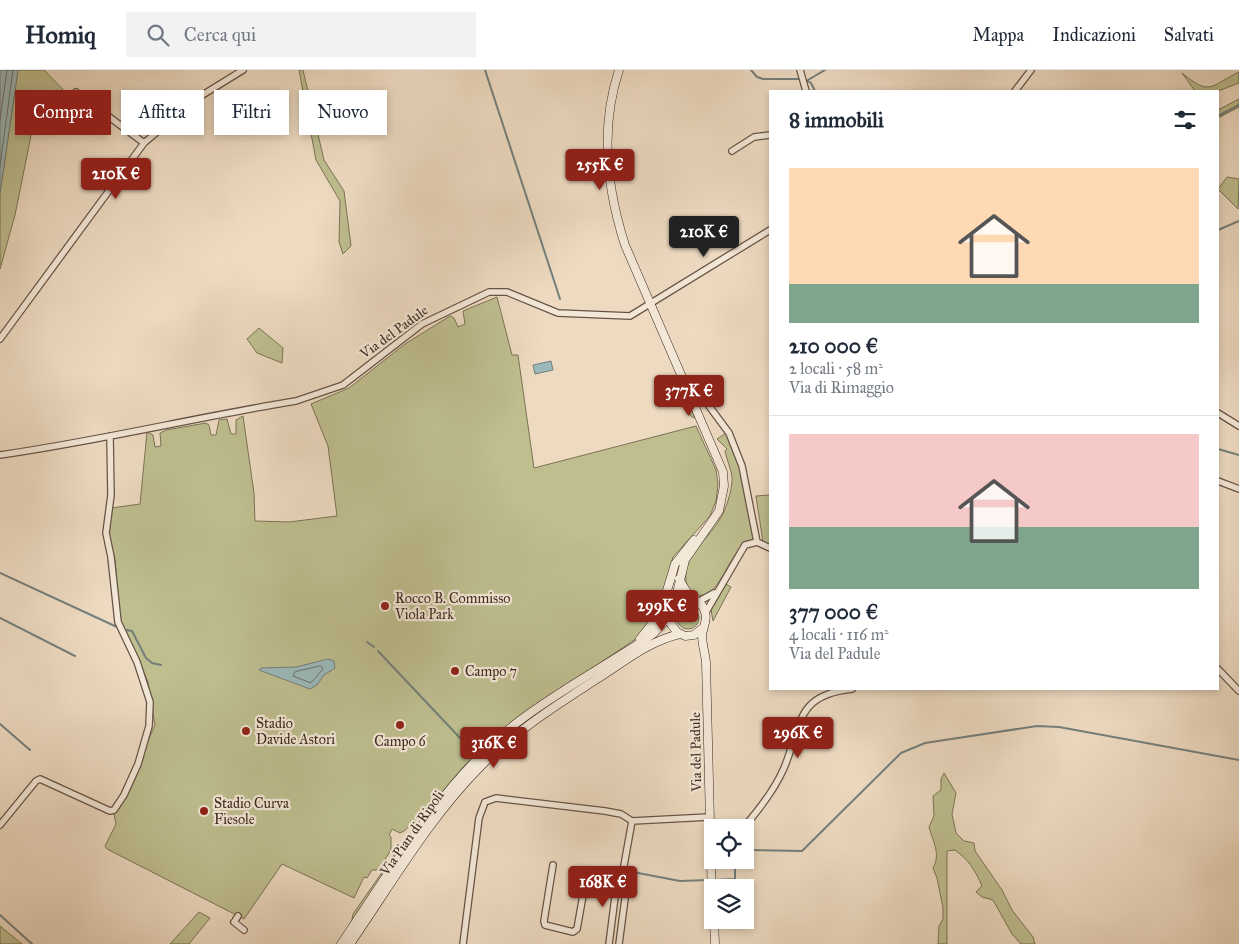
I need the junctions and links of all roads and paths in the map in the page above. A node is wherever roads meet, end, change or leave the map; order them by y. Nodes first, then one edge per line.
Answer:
1 (243, 70) edge
2 (619, 70) edge
3 (1031, 70) edge
4 (800, 71) edge
5 (806, 90) edge
6 (1016, 90) edge
7 (111, 119) edge
8 (769, 135) edge
9 (144, 144) junction
10 (732, 151) dead end
11 (769, 231) edge
12 (650, 305) junction
13 (0, 339) edge
14 (695, 387) dead end
15 (1219, 414) edge
16 (1239, 426) edge
17 (110, 436) junction
18 (0, 455) edge
19 (1219, 481) edge
20 (1239, 489) edge
21 (704, 533) junction
22 (758, 543) junction
23 (769, 548) edge
24 (679, 579) junction
25 (721, 584) junction
26 (694, 601) junction
27 (674, 605) junction
28 (706, 612) junction
29 (669, 617) junction
30 (703, 628) junction
31 (680, 634) junction
32 (691, 636) junction
33 (630, 648) junction
34 (704, 652) junction
35 (1219, 670) edge
36 (844, 690) edge
37 (1239, 691) edge
38 (709, 817) joint
39 (750, 819) edge
40 (632, 821) junction
41 (0, 825) edge
42 (553, 865) dead end
43 (621, 882) junction
44 (236, 919) dead end
45 (714, 929) edge
46 (244, 930) dead end
47 (341, 944) edge
48 (350, 944) edge
49 (463, 944) edge
50 (609, 944) edge
51 (619, 944) edge
52 (715, 944) edge

1 - 9 street
2 - 12 main road
3 - 6 street
4 - 5 street
7 - 9 street
8 - 10 street
9 - 13 street
11 - 12 street, Via del Padule
12 - 17 street, Via del Padule
12 - 21 main road
14 - 22 street
15 - 16 street
17 - 18 street, Via del Padule
17 - 41 street
19 - 20 street
21 - 24 main road
21 - 33 main road, Via Pian di Ripoli
22 - 23 street
22 - 25 street, Via del Padule
24 - 26 main road
24 - 27 main road
25 - 26 street, Via del Padule
25 - 28 street, Via del Padule
26 - 27 main road, Via del Padule
26 - 28 main road
27 - 29 main road
28 - 30 main road, Via del Padule
29 - 31 main road
29 - 33 main road, Via Pian di Ripoli
30 - 32 main road
30 - 34 main road, Via del Padule
31 - 32 main road
31 - 48 main road, Via Pian di Ripoli
32 - 34 main road
33 - 47 main road, Via Pian di Ripoli
34 - 38 main road, Via del Padule
35 - 37 street
36 - 39 street
38 - 40 street
40 - 43 street
40 - 49 street
42 - 43 street
43 - 50 street
43 - 51 street
44 - 46 street
45 - 52 main road

